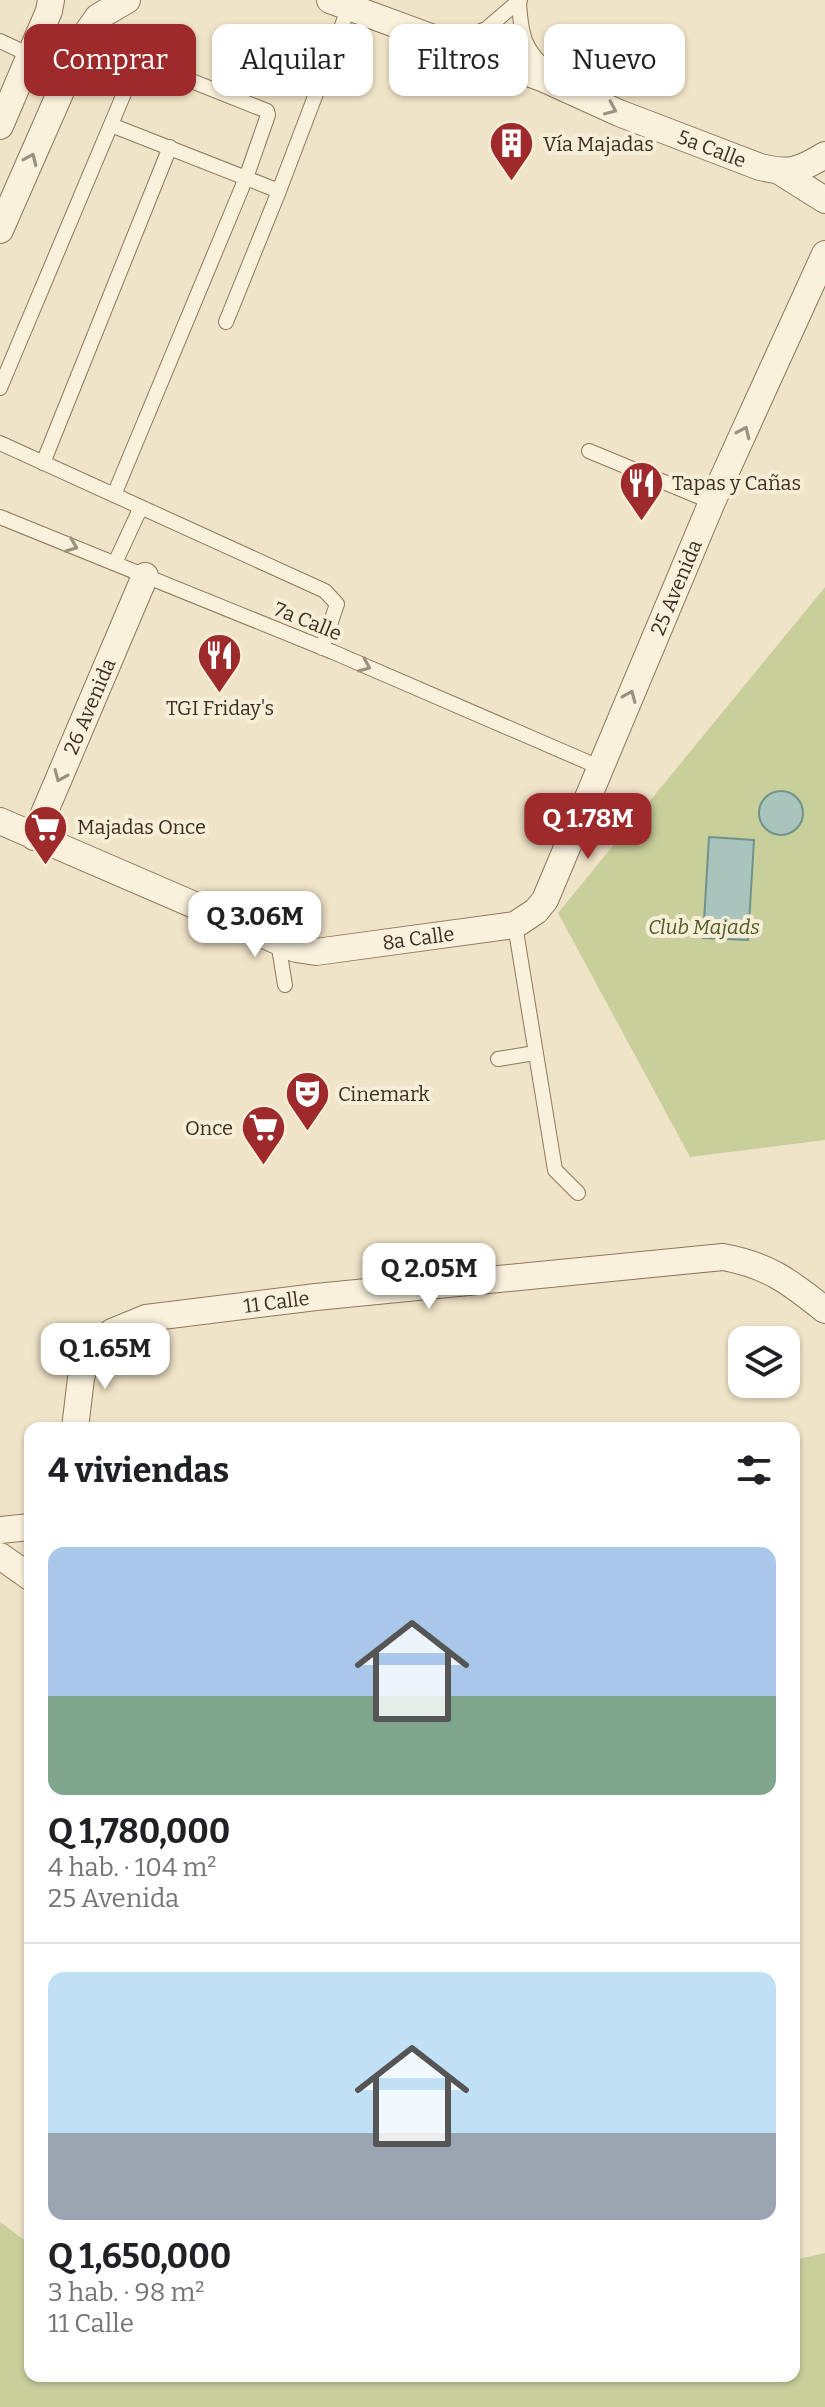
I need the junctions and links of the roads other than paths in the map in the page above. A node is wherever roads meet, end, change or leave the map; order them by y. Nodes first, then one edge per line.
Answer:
1 (51, 0) edge
2 (127, 0) edge
3 (519, 1) edge
4 (340, 4) edge
5 (43, 24) edge
6 (397, 24) edge
7 (492, 24) edge
8 (0, 41) edge
9 (24, 52) edge
10 (544, 65) edge
11 (24, 69) edge
12 (583, 96) edge
13 (111, 125) junction
14 (0, 126) edge
15 (170, 147) junction
16 (825, 155) edge
17 (782, 173) junction
18 (246, 178) junction
19 (279, 191) junction
20 (825, 200) edge
21 (0, 230) edge
22 (825, 254) edge
23 (226, 322) dead end
24 (0, 388) edge
25 (0, 443) edge
26 (589, 451) dead end
27 (43, 463) junction
28 (114, 495) junction
29 (712, 502) junction
30 (141, 507) junction
31 (0, 517) edge
32 (115, 563) junction
33 (145, 576) junction
34 (322, 648) junction
35 (599, 767) junction
36 (0, 821) edge
37 (34, 837) junction
38 (521, 922) junction
39 (278, 942) junction
40 (285, 985) dead end
41 (535, 1053) junction
42 (498, 1059) dead end
43 (578, 1193) dead end
44 (825, 1310) edge
45 (76, 1422) edge
46 (24, 1528) edge
47 (0, 1530) edge
48 (0, 1556) edge
49 (24, 1573) edge

1 - 5 street
21 -> 2 street
3 - 7 lane
3 - 10 lane
4 - 6 street, 5a Calle
4 - 19 lane
8 - 9 lane
11 - 14 street
12 -> 17 street, 5a Calle
13 - 15 lane
13 - 18 lane
13 - 24 lane
15 - 18 lane
15 - 27 lane
16 - 17 street
17 - 20 street, 5a Calle
18 - 19 lane
18 - 28 lane
19 - 23 lane
29 -> 22 street, 25 Avenida
25 - 27 lane
26 - 29 lane
27 - 28 lane
28 - 30 lane
35 -> 29 street, 25 Avenida
30 - 32 lane
30 - 34 lane
31 -> 32 lane, 7a Calle
32 - 33 lane, 7a Calle
33 - 34 lane, 7a Calle
33 -> 37 street, 26 Avenida
34 -> 35 lane, 7a Calle
35 - 38 street, 25 Avenida
36 - 37 street, 8a Calle
37 - 39 street, 8a Calle
38 - 39 street, 8a Calle
38 - 41 lane
39 - 40 lane
41 - 42 lane
41 - 43 lane
44 - 45 street, 11 Calle
46 - 47 street
48 - 49 street

